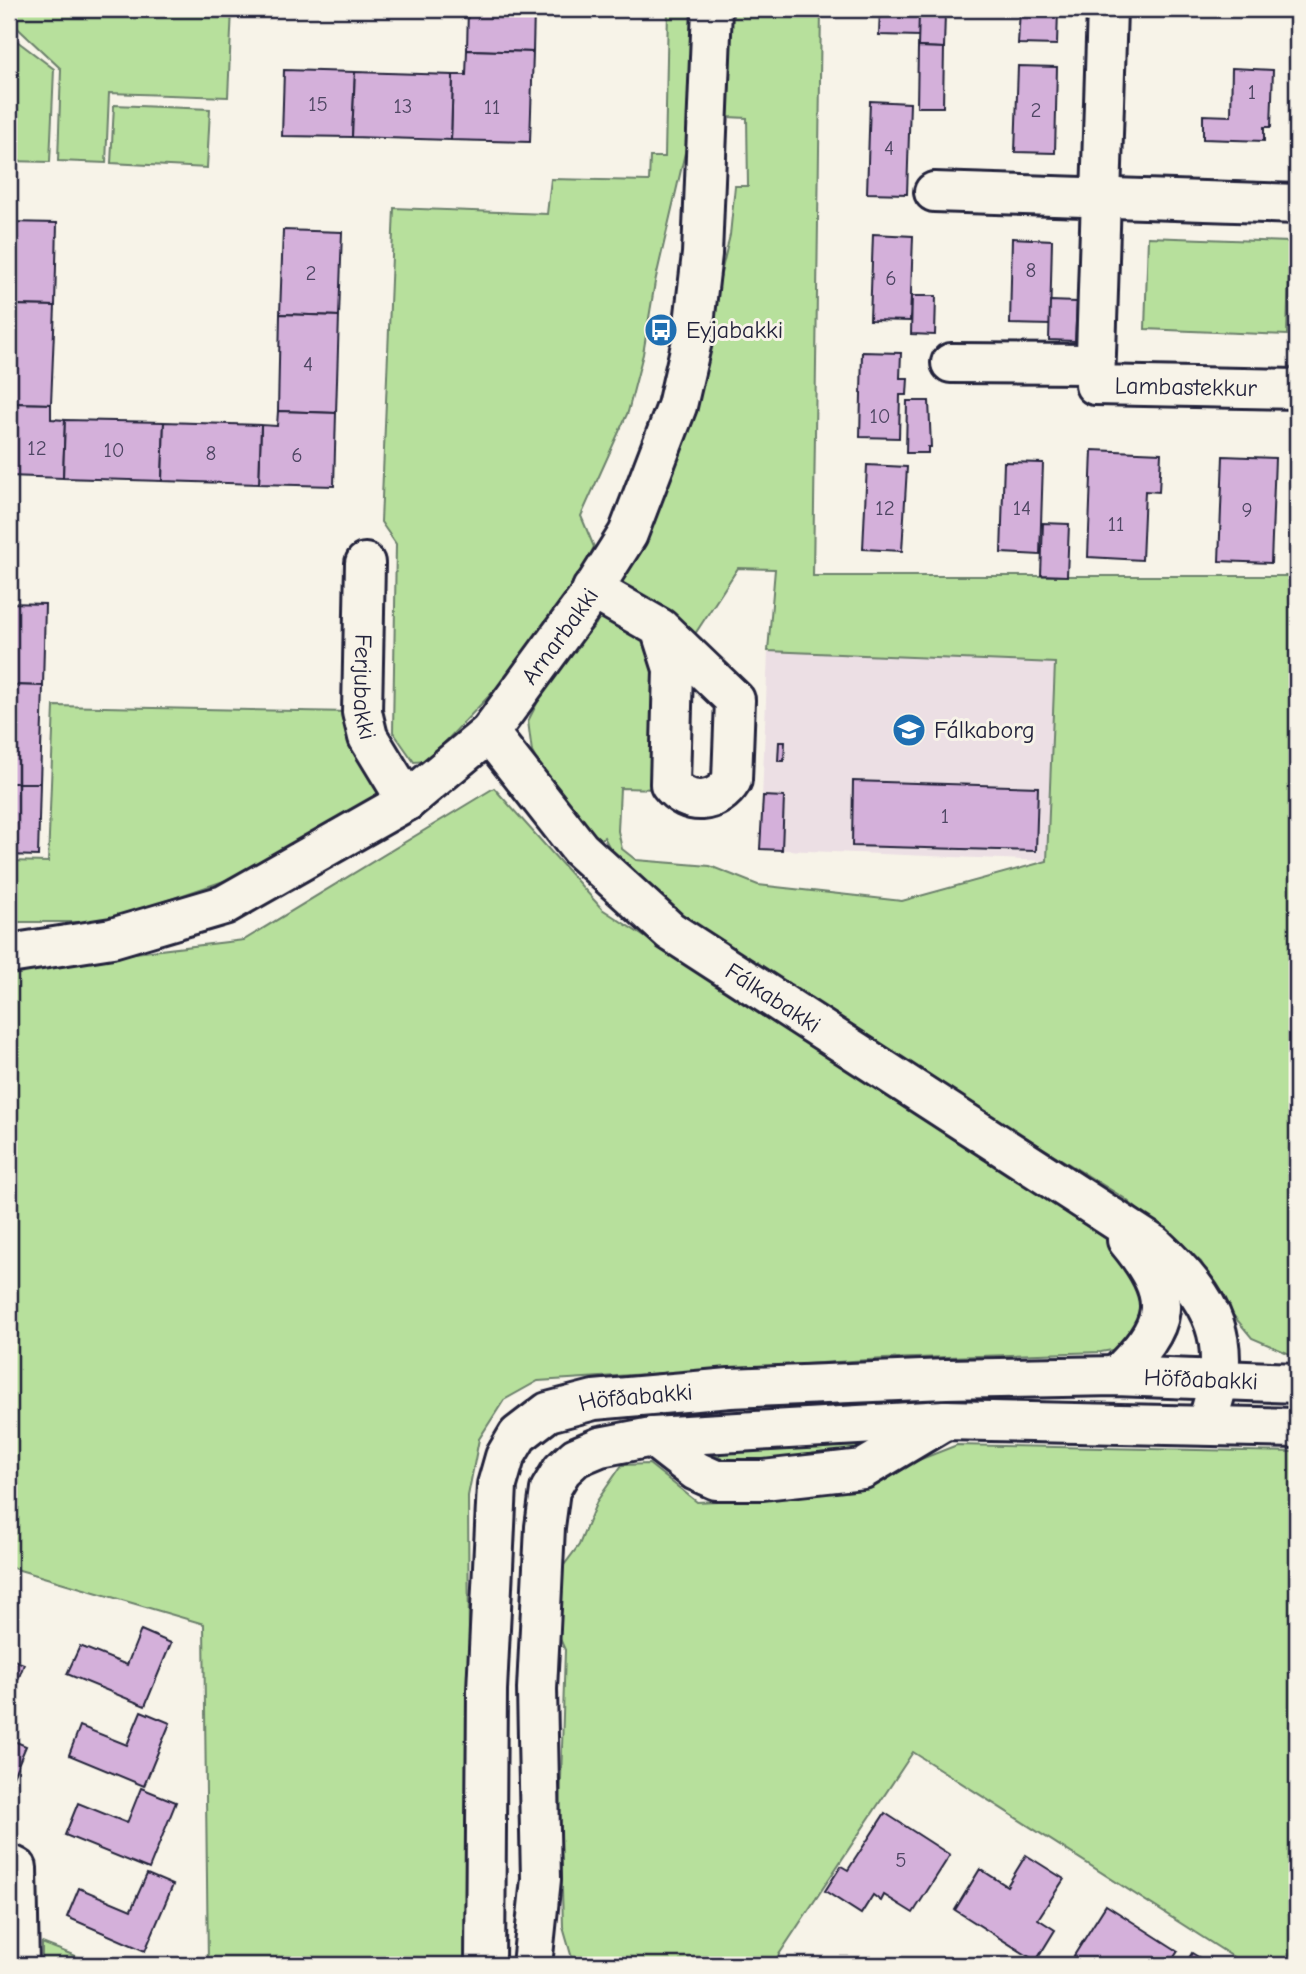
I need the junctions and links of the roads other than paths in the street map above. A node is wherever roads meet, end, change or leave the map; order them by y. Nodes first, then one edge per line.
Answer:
1 (712, 9) edge
2 (1107, 9) edge
3 (934, 192) dead end
4 (1101, 195) junction
5 (1297, 204) edge
6 (951, 363) dead end
7 (1095, 375) junction
8 (1297, 389) edge
9 (365, 563) dead end
10 (592, 589) junction
11 (660, 628) dead end
12 (489, 733) junction
13 (407, 801) junction
14 (9, 954) edge
15 (1103, 1211) junction
16 (1218, 1335) junction
17 (1116, 1376) junction
18 (1219, 1381) junction
19 (1297, 1382) edge
20 (1206, 1424) junction
21 (1297, 1428) edge
22 (9, 1864) edge
23 (541, 1879) junction
24 (19, 1965) edge
25 (485, 1965) edge
26 (532, 1965) edge
27 (561, 1965) edge

1 - 10 street, Arnarbakki
2 - 4 street, Lambastekkur
3 - 4 street
4 - 5 street
4 - 7 street, Lambastekkur
6 - 7 street, Lambastekkur
7 - 8 street, Lambastekkur
9 - 13 street, Ferjubakki
10 - 11 street
10 - 12 street, Arnarbakki
12 - 13 street, Arnarbakki
12 - 15 street, Fálkabakki
13 - 14 street, Arnarbakki
15 - 16 street, Fálkabakki
15 - 17 street, Fálkabakki
16 - 18 street, Fálkabakki
16 - 19 street
17 - 18 street, Höfðabakki
17 - 25 street, Höfðabakki
18 - 19 street, Höfðabakki
18 - 20 street, Fálkabakki
20 - 21 street, Höfðabakki
20 - 23 street, Höfðabakki
22 - 24 street
23 - 26 street, Höfðabakki
23 - 27 street

